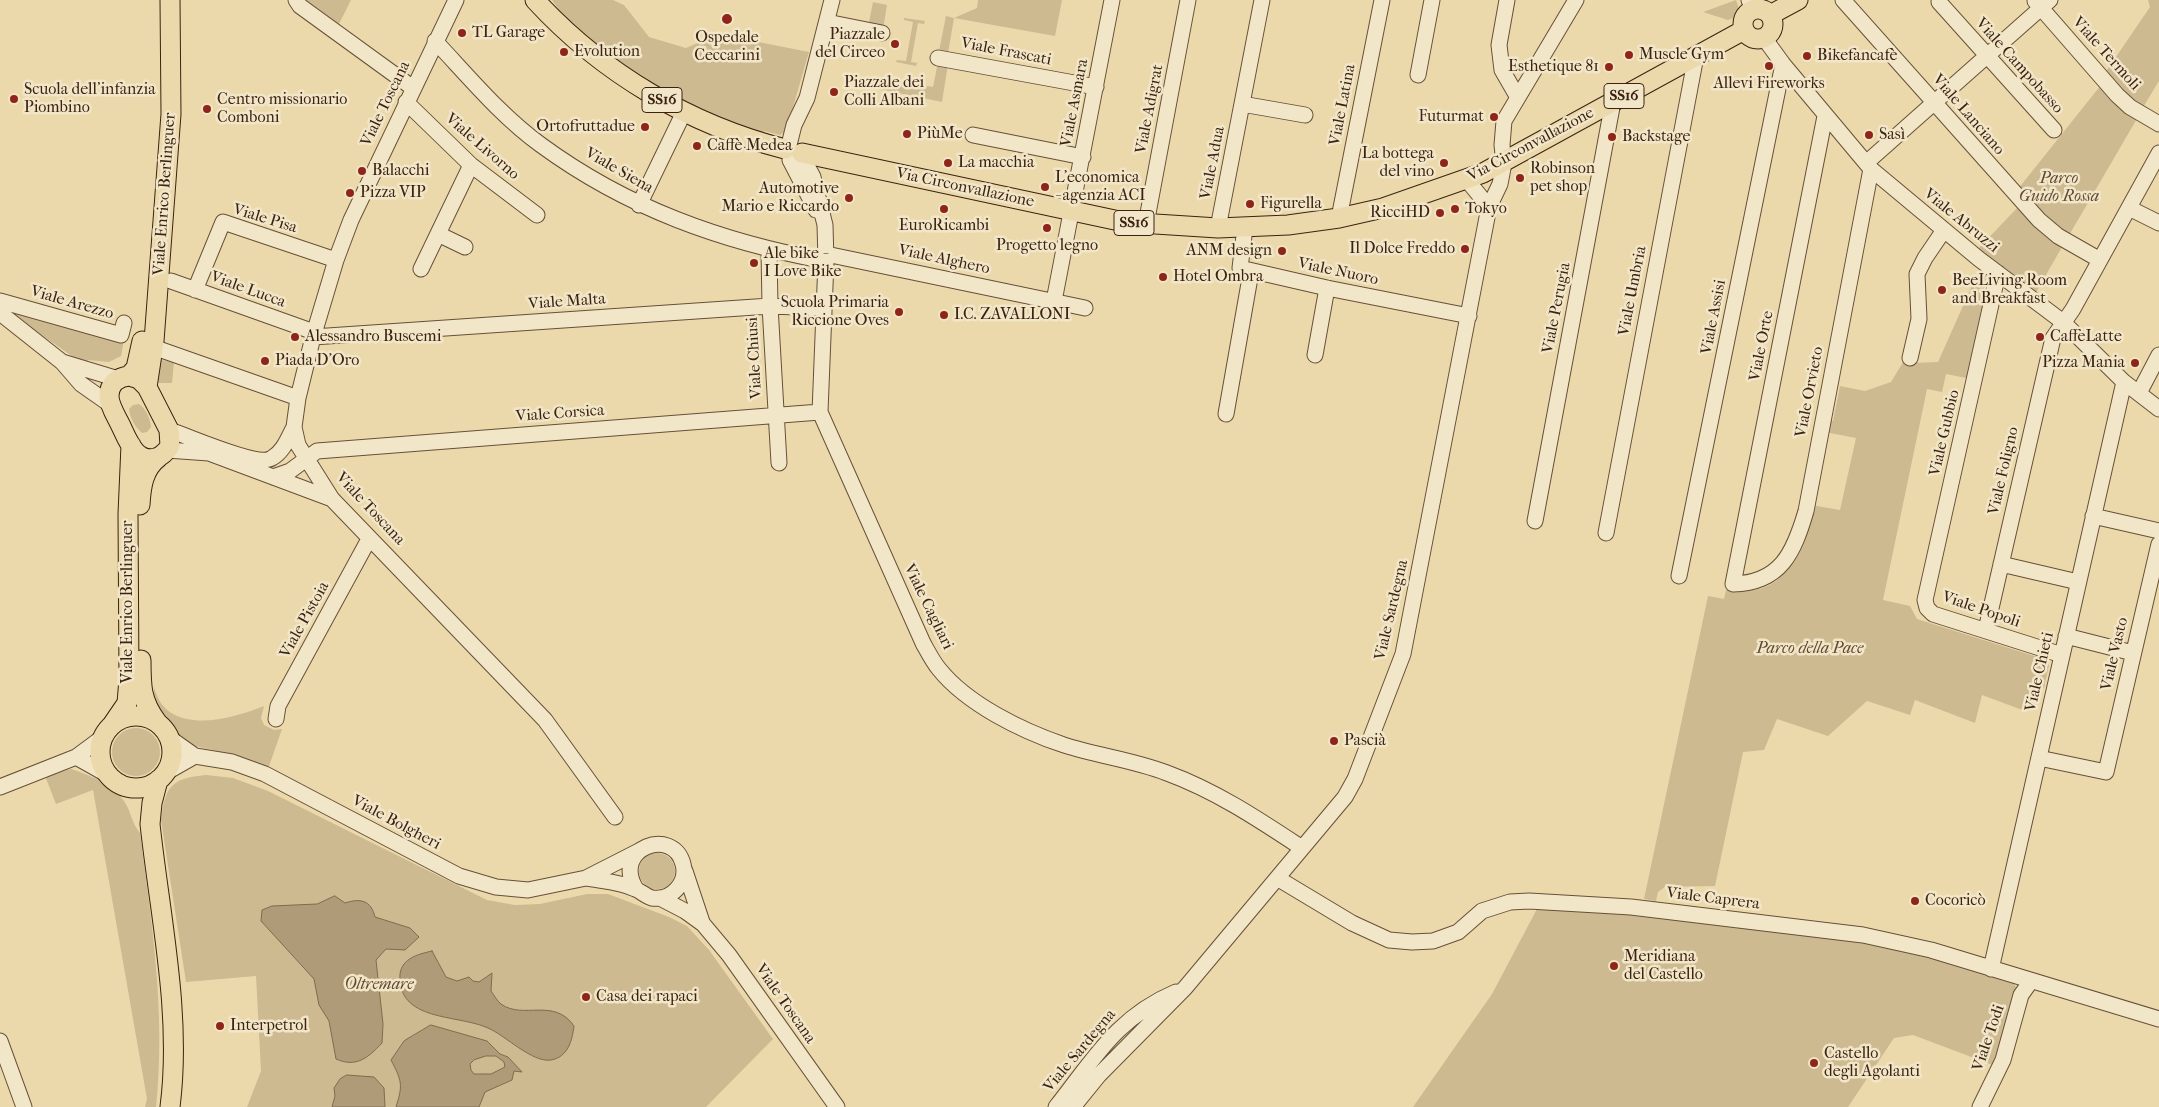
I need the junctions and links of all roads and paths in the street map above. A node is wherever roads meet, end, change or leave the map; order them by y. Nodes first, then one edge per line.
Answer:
1 (157, 0) edge
2 (170, 0) edge
3 (296, 0) edge
4 (456, 0) edge
5 (535, 0) edge
6 (543, 0) edge
7 (832, 0) edge
8 (1112, 0) edge
9 (1188, 0) edge
10 (1262, 0) edge
11 (1382, 0) edge
12 (1432, 0) edge
13 (1507, 0) edge
14 (1576, 0) edge
15 (1798, 0) edge
16 (1843, 0) edge
17 (1939, 2) dead end
18 (2042, 3) edge
19 (1757, 8) edge
20 (556, 22) junction
21 (827, 22) junction
22 (1744, 30) junction
23 (882, 33) dead end
24 (1766, 37) junction
25 (435, 41) junction
26 (1696, 56) junction
27 (1987, 56) junction
28 (938, 58) dead end
29 (1783, 64) junction
30 (1418, 74) dead end
31 (1096, 87) junction
32 (409, 95) junction
33 (1517, 96) junction
34 (1613, 102) junction
35 (1934, 103) junction
36 (1242, 104) junction
37 (684, 112) junction
38 (1304, 115) dead end
39 (1825, 116) junction
40 (2159, 124) edge
41 (2054, 130) dead end
42 (973, 135) dead end
43 (795, 151) junction
44 (2159, 153) edge
45 (1083, 157) junction
46 (1504, 163) junction
47 (471, 165) junction
48 (1868, 166) junction
49 (1467, 180) junction
50 (639, 205) junction
51 (1489, 206) junction
52 (2129, 208) junction
53 (1072, 212) junction
54 (537, 214) dead end
55 (1339, 218) junction
56 (2159, 223) edge
57 (1146, 224) junction
58 (1218, 228) junction
59 (1245, 228) junction
60 (1944, 230) junction
61 (438, 234) junction
62 (465, 247) dead end
63 (769, 250) junction
64 (826, 258) junction
65 (336, 260) junction
66 (2100, 260) junction
67 (421, 269) dead end
68 (1251, 272) junction
69 (1998, 273) junction
70 (171, 281) dead end
71 (1327, 288) junction
72 (194, 290) junction
73 (0, 301) edge
74 (1054, 301) junction
75 (770, 306) junction
76 (823, 308) junction
77 (1085, 308) dead end
78 (0, 313) edge
79 (1469, 316) junction
80 (2063, 322) junction
81 (124, 323) dead end
82 (313, 335) junction
83 (153, 347) junction
84 (1315, 355) dead end
85 (2159, 355) edge
86 (1910, 358) dead end
87 (62, 362) junction
88 (123, 377) junction
89 (2124, 382) junction
90 (147, 387) junction
91 (2138, 393) junction
92 (298, 398) junction
93 (111, 405) junction
94 (2159, 409) edge
95 (820, 412) junction
96 (1226, 414) dead end
97 (776, 415) junction
98 (294, 427) junction
99 (169, 430) junction
100 (131, 445) junction
101 (163, 454) junction
102 (306, 459) junction
103 (780, 463) dead end
104 (273, 477) junction
105 (332, 499) junction
106 (2093, 516) junction
107 (1534, 521) dead end
108 (2159, 531) edge
109 (1606, 532) dead end
110 (369, 539) junction
111 (2159, 544) edge
112 (2001, 564) junction
113 (1679, 576) dead end
114 (2078, 582) junction
115 (1733, 584) joint
116 (1926, 600) joint
117 (1986, 630) junction
118 (2066, 636) junction
119 (2133, 653) junction
120 (2062, 655) junction
121 (276, 719) dead end
122 (157, 722) junction
123 (108, 731) junction
124 (170, 740) junction
125 (195, 756) junction
126 (76, 757) junction
127 (2038, 758) junction
128 (108, 774) junction
129 (162, 777) junction
130 (124, 786) junction
131 (0, 787) edge
132 (615, 817) dead end
133 (150, 824) junction
134 (1302, 848) junction
135 (639, 851) junction
136 (683, 863) junction
137 (586, 878) junction
138 (1278, 878) junction
139 (636, 889) junction
140 (660, 898) junction
141 (703, 924) junction
142 (1991, 969) junction
143 (2031, 981) junction
144 (1185, 988) junction
145 (2159, 1019) edge
146 (0, 1041) edge
147 (24, 1107) edge
148 (170, 1107) edge
149 (836, 1107) edge
150 (1056, 1107) edge
151 (1073, 1107) edge
152 (1980, 1107) edge

1 - 88 main road, Viale Enrico Berlinguer
2 - 83 main road, Viale Enrico Berlinguer
3 - 32 street, Viale Livorno
4 - 25 street, Viale Toscana
5 - 20 main road, Via Circonvallazione / SS16
6 - 20 main road, Via Circonvallazione / SS16
7 - 21 street
8 - 31 street, Viale Asmara
9 - 57 street, Viale Adigrat
10 - 36 street, Viale Adua
11 - 55 street, Viale Latina
12 - 30 street
13 - 33 street
14 - 33 street, Viale Sardegna
15 - 19 main road
16 - 35 street, Viale Lanciano
17 - 27 street, Viale Campobasso
18 - 27 street
18 - 40 street, Viale Termoli
19 - 22 main road
19 - 24 main road
20 - 37 main road, Via Circonvallazione / SS16
21 - 23 street
21 - 43 street
22 - 24 main road
22 - 26 main road, Via Circonvallazione / SS16
24 - 29 street, Viale Abruzzi
25 - 32 street, Viale Toscana
25 - 50 street, Viale Siena
26 - 34 main road, Via Circonvallazione / SS16
26 - 109 street, Viale Umbria
27 - 35 street
27 - 41 street, Viale Campobasso
28 - 31 street, Viale Frascati
29 - 39 street, Viale Abruzzi
29 - 113 street, Viale Assisi
31 - 45 street, Viale Asmara
32 - 47 street, Viale Livorno
32 - 65 street, Viale Toscana
33 - 46 street, Viale Sardegna
34 - 46 main road, Via Circonvallazione / SS16
34 - 107 street, Viale Perugia
35 - 48 street
35 - 66 street, Viale Lanciano
36 - 38 street
36 - 58 street, Viale Adua
37 - 43 main road, Via Circonvallazione / SS16
37 - 50 street
39 - 48 street, Viale Abruzzi
39 - 115 street, Viale Orte
42 - 45 street
43 - 53 main road, Via Circonvallazione / SS16
43 - 64 street, Viale Cagliari
44 - 52 street, Viale Foligno
45 - 53 street, Viale Asmara
46 - 49 main road, Via Circonvallazione / SS16
46 - 51 street, Viale Sardegna
47 - 54 street, Viale Livorno
47 - 61 street
48 - 60 street, Viale Abruzzi
48 - 115 street, Viale Orvieto
49 - 51 street
49 - 55 main road, Via Circonvallazione / SS16
50 - 63 street, Viale Siena
51 - 79 street, Viale Sardegna
52 - 56 street
52 - 66 street, Viale Foligno
53 - 57 main road, Via Circonvallazione / SS16
53 - 74 street
55 - 59 main road, Via Circonvallazione / SS16
57 - 58 main road, Via Circonvallazione / SS16
58 - 59 main road, Via Circonvallazione / SS16
59 - 68 street
60 - 69 street, Viale Abruzzi
60 - 86 street
61 - 62 street
61 - 67 street
63 - 64 street, Viale Siena
63 - 75 street, Viale Chiusi
64 - 74 street, Viale Alghero
64 - 76 street, Viale Cagliari
65 - 72 street, Viale Pisa
65 - 82 street, Viale Toscana
66 - 80 street, Viale Foligno
68 - 71 street, Viale Nuoro
68 - 96 street
69 - 80 street, Viale Abruzzi
69 - 116 street, Viale Gubbio
70 - 72 street, Viale Lucca
71 - 79 street, Viale Nuoro
71 - 84 street
72 - 82 street, Viale Lucca
73 - 81 street, Viale Arezzo
74 - 77 street, Viale Alghero
75 - 76 street, Viale Malta
75 - 82 street, Viale Malta
75 - 97 street, Viale Chiusi
76 - 95 street, Viale Cagliari
78 - 87 street
79 - 134 street, Viale Sardegna
80 - 89 street, Viale Abruzzi
80 - 112 street, Viale Foligno
82 - 92 street, Viale Toscana
83 - 90 main road, Viale Enrico Berlinguer
83 - 92 street
85 - 91 street
87 - 88 street
87 - 93 street
88 - 90 main road
88 - 93 main road, Viale Enrico Berlinguer
89 - 91 street, Viale Abruzzi
89 - 106 street, Viale Chieti
90 - 99 main road
91 - 94 street, Viale Abruzzi
92 - 98 street, Viale Toscana
93 - 100 main road
95 - 97 street, Viale Corsica
95 - 134 street, Viale Cagliari
97 - 102 street, Viale Corsica
97 - 103 street, Viale Chiusi
98 - 99 street
98 - 102 street, Viale Toscana
99 - 101 main road
100 - 101 main road
100 - 123 main road, Viale Enrico Berlinguer
101 - 104 street
101 - 122 main road, Viale Enrico Berlinguer
102 - 104 street
102 - 105 street, Viale Toscana
104 - 105 street
105 - 110 street, Viale Toscana
106 - 108 street
106 - 114 street, Viale Chieti
110 - 121 street, Viale Pistoia
110 - 132 street, Viale Toscana
111 - 119 street, Viale Vasto
112 - 114 street
112 - 117 street, Viale Foligno
114 - 118 street, Viale Chieti
116 - 117 street, Viale Popoli
117 - 120 street, Viale Popoli
118 - 119 street
118 - 120 street, Viale Chieti
119 - 127 street, Viale Vasto
120 - 127 street, Viale Chieti
122 - 123 main road
122 - 124 main road
123 - 126 street
123 - 128 main road
124 - 125 street, Viale Bolgheri
124 - 129 main road
125 - 129 street
125 - 137 street, Viale Bolgheri
126 - 128 street
126 - 131 street
127 - 142 street, Viale Chieti
128 - 130 main road
129 - 130 main road
129 - 133 main road
130 - 133 main road
133 - 148 main road
134 - 138 street, Viale Sardegna
135 - 136 street
135 - 137 street, Viale Bolgheri
135 - 139 street
136 - 140 street
136 - 141 street, Viale Toscana
137 - 139 street, Viale Bolgheri
138 - 142 street, Viale Caprera
138 - 144 street, Viale Sardegna
139 - 140 street
140 - 141 street, Viale Toscana
141 - 149 street, Viale Toscana
142 - 143 street, Viale Caprera
143 - 145 street, Viale Caprera
143 - 152 street, Viale Todi
144 - 150 street, Viale Sardegna
144 - 151 street, Viale Sardegna
146 - 147 street

